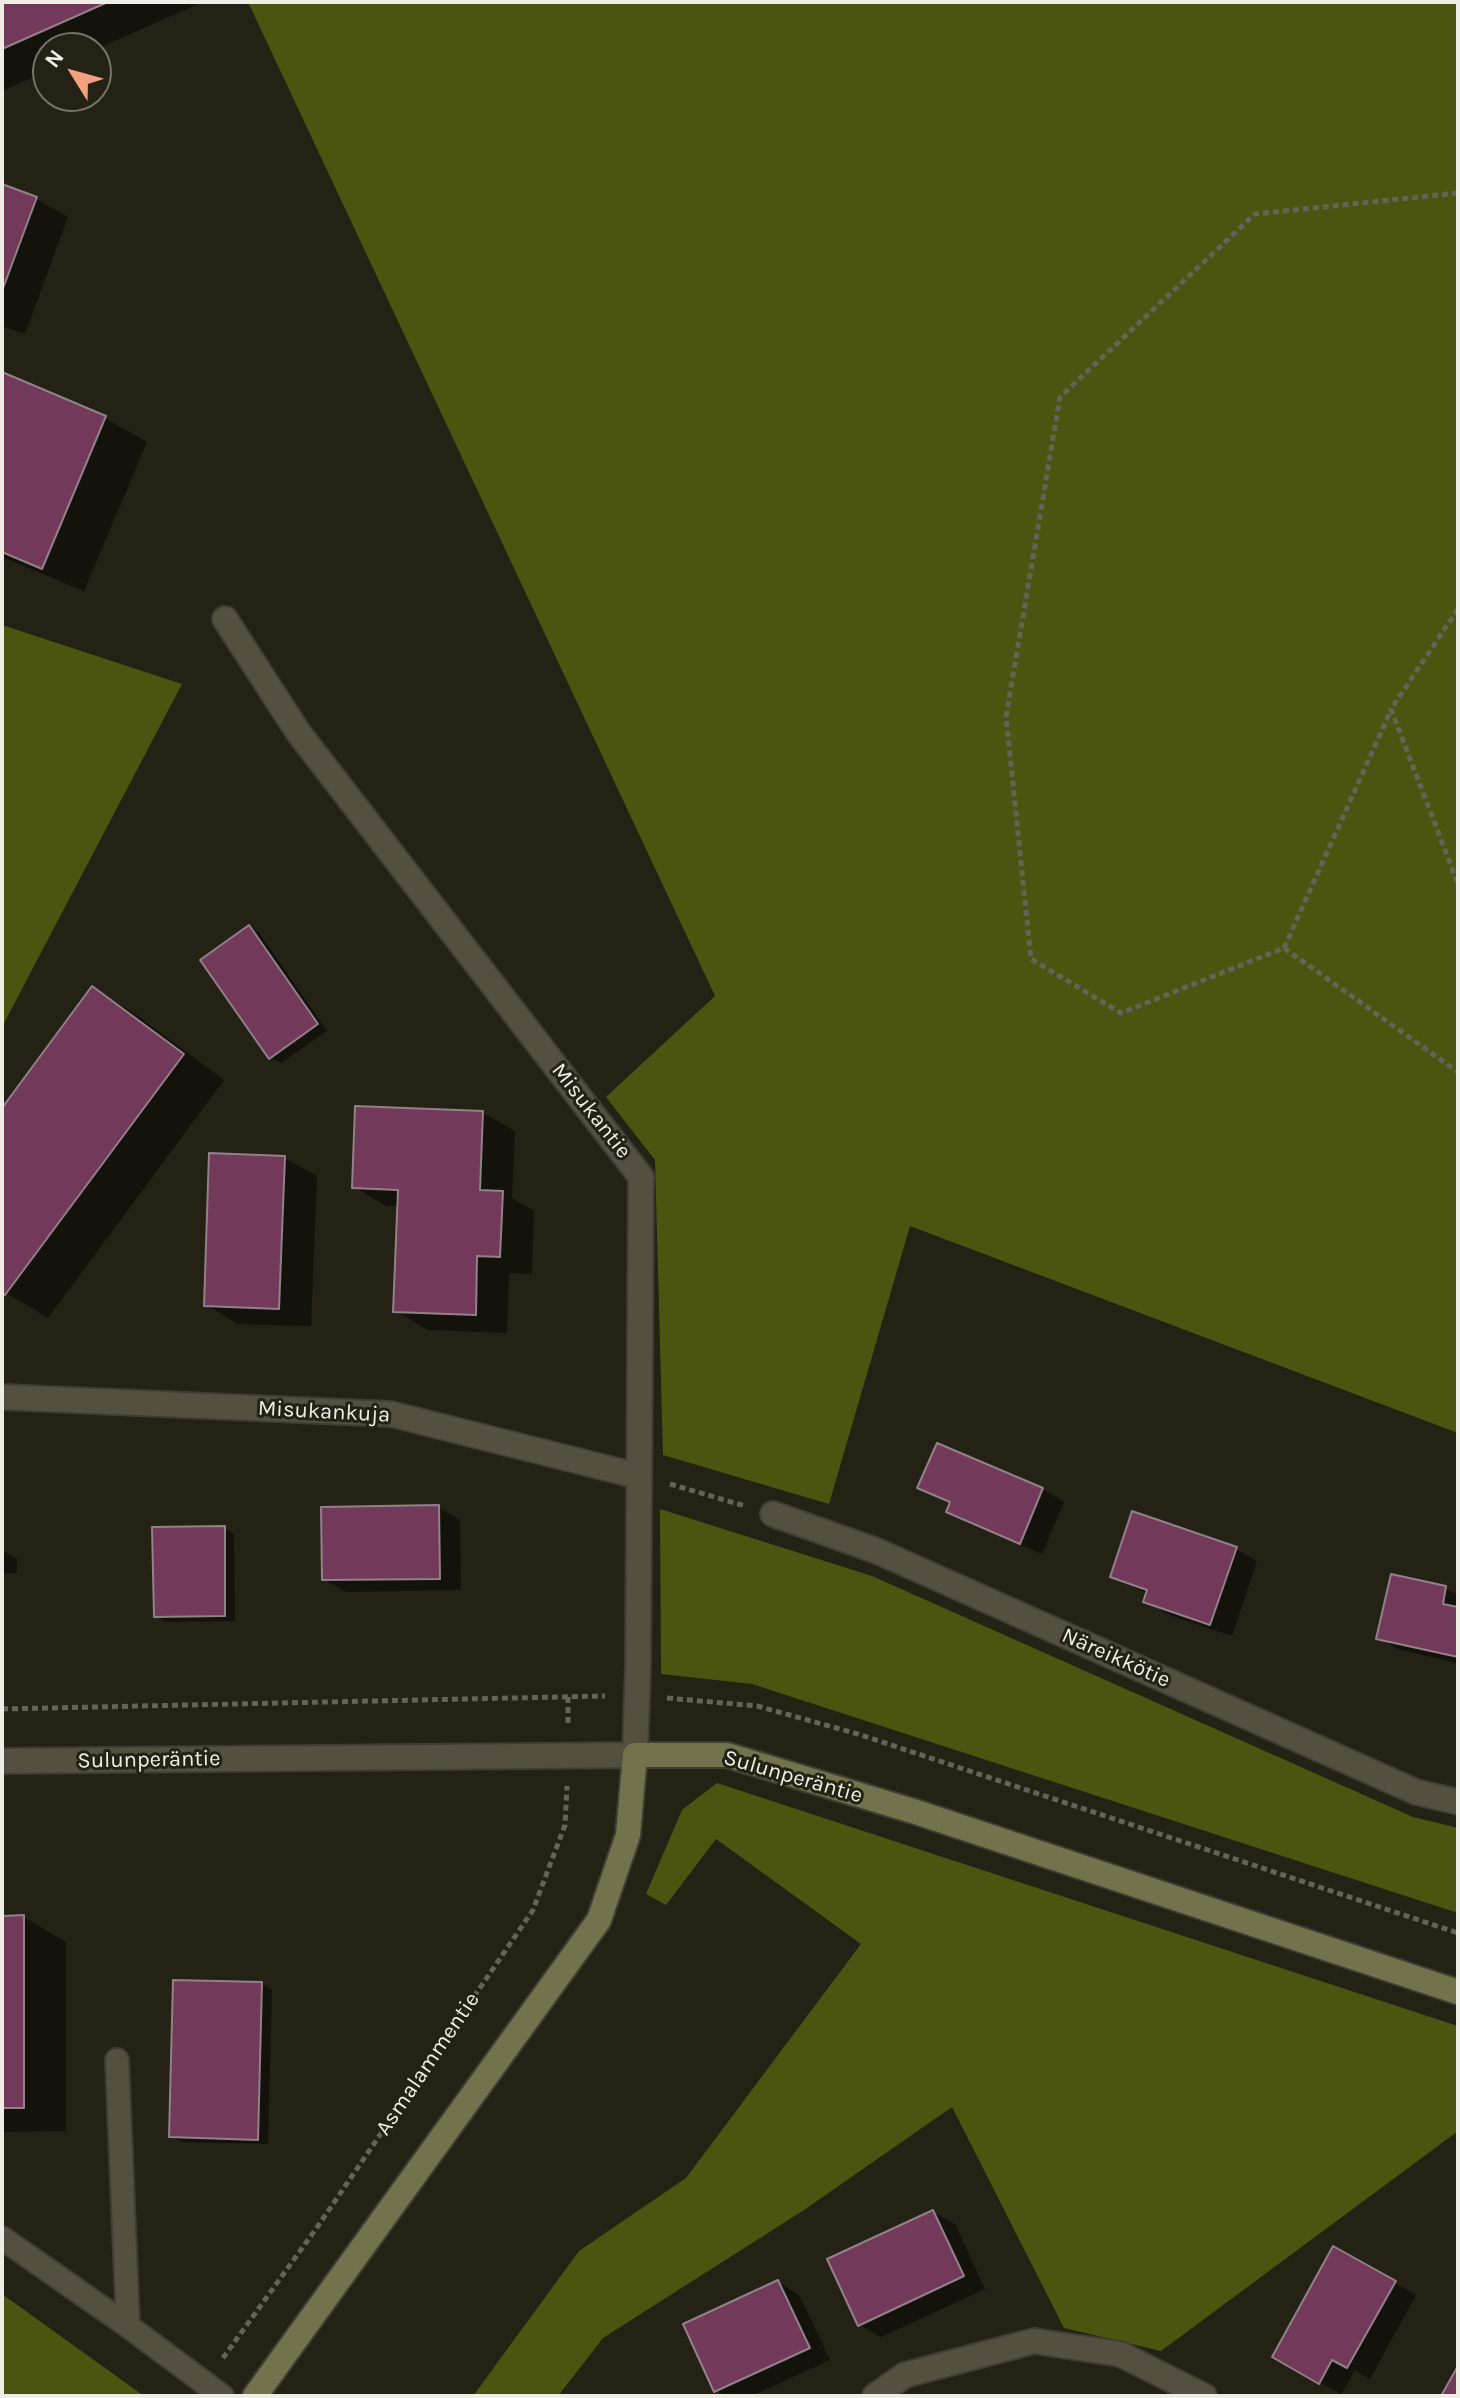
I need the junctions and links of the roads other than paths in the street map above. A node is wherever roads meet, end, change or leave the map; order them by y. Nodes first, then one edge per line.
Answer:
1 (225, 619) dead end
2 (2, 1397) edge
3 (638, 1476) junction
4 (773, 1514) road end
5 (635, 1755) junction
6 (2, 1761) edge
7 (1458, 1802) edge
8 (1458, 1992) edge
9 (117, 2060) dead end
10 (2, 2238) edge
11 (128, 2326) junction
12 (213, 2390) edge
13 (255, 2396) edge
14 (875, 2396) edge
15 (1204, 2396) edge

1 - 3 street, Misukantie
2 - 3 street, Misukankuja
3 - 5 street, Misukantie
4 - 7 street, Näreikkötie
5 - 6 street, Sulunperäntie
5 - 8 street, Sulunperäntie
5 - 13 street
9 - 11 lane
10 - 11 lane
11 - 12 lane
14 - 15 street

